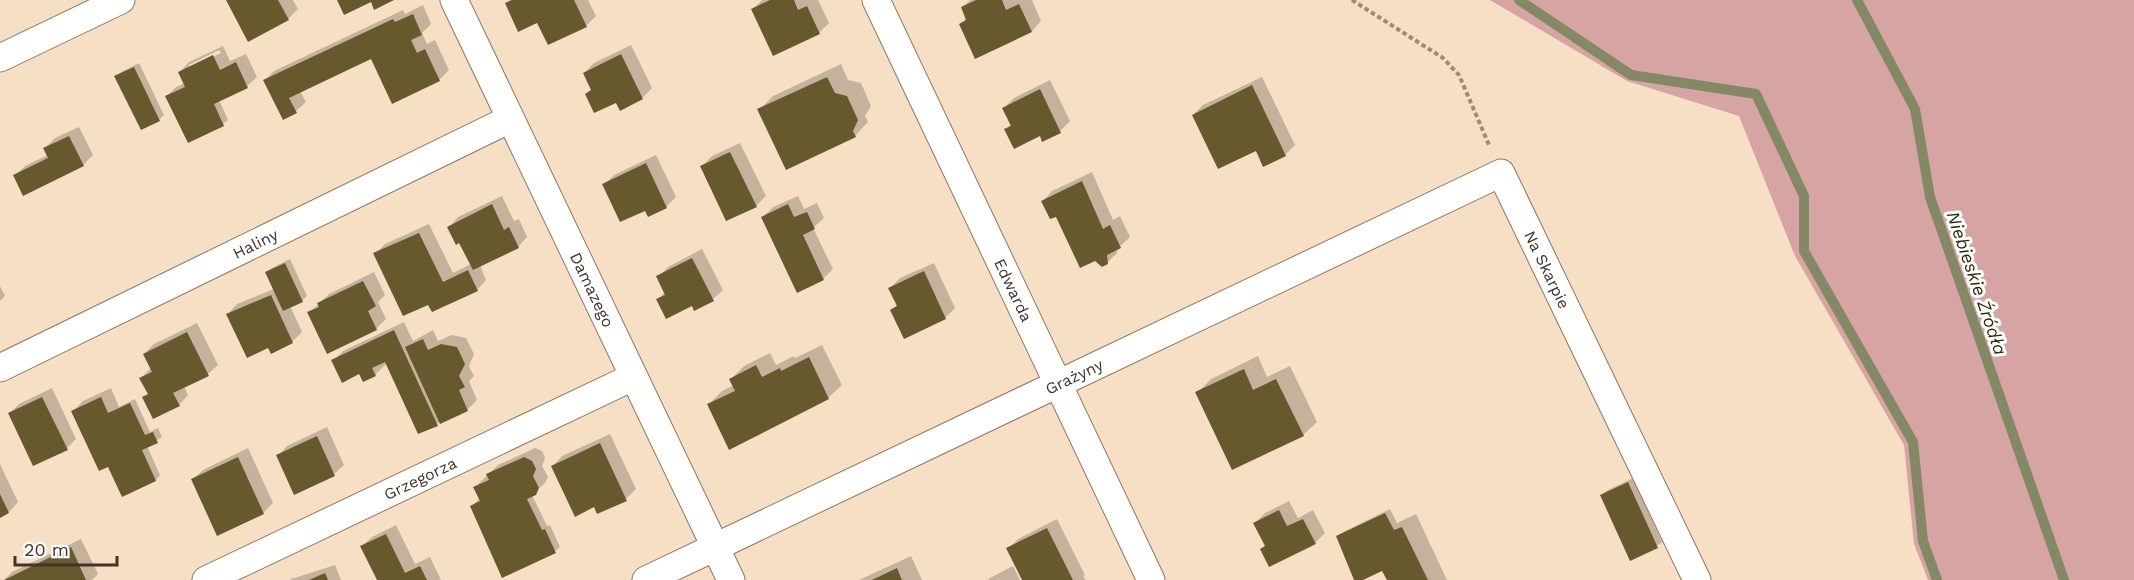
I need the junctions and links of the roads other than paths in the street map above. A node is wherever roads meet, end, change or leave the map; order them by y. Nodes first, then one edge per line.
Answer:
1 (121, 0) edge
2 (454, 0) edge
3 (876, 0) edge
4 (0, 58) edge
5 (510, 119) junction
6 (1501, 173) joint
7 (0, 368) edge
8 (633, 377) junction
9 (1059, 384) junction
10 (715, 546) junction
11 (206, 580) edge
12 (646, 580) edge
13 (731, 580) edge
14 (1151, 580) edge
15 (1697, 580) edge

1 - 4 street
2 - 5 street, Damazego
3 - 9 street, Edwarda
5 - 7 street, Haliny
5 - 8 street, Damazego
6 - 9 street, Grażyny
6 - 15 street, Na Skarpie
8 - 10 street, Damazego
8 - 11 street, Grzegorza
9 - 10 street, Grażyny
9 - 14 street, Edwarda
10 - 12 street, Grażyny
10 - 13 street, Damazego

